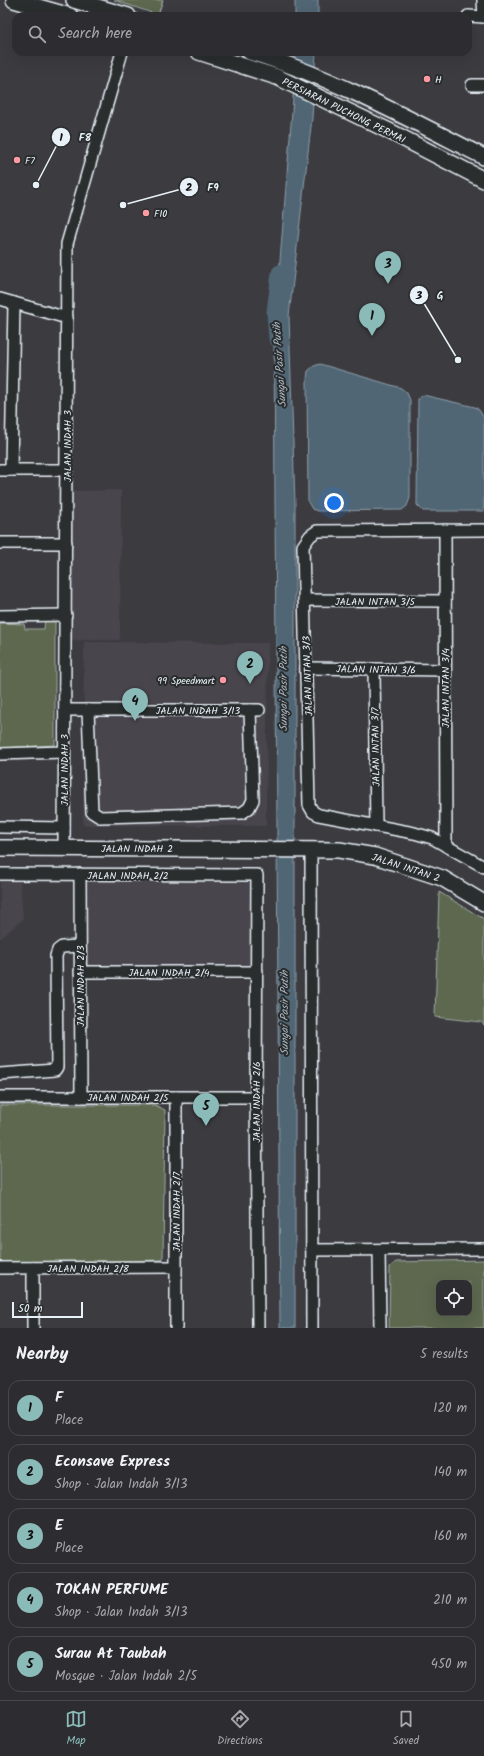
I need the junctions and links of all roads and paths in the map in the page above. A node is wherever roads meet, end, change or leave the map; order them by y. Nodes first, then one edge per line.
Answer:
1 (14, 0) edge
2 (47, 0) edge
3 (483, 0) edge
4 (80, 2) edge
5 (55, 12) edge
6 (64, 12) edge
7 (101, 12) edge
8 (114, 12) edge
9 (472, 16) edge
10 (484, 16) edge
11 (121, 56) edge
12 (211, 56) edge
13 (262, 56) edge
14 (472, 85) dead end
15 (484, 85) edge
16 (484, 157) edge
17 (484, 180) edge
18 (0, 299) edge
19 (14, 303) junction
20 (67, 318) junction
21 (5, 470) edge
22 (67, 470) junction
23 (445, 530) junction
24 (484, 530) edge
25 (0, 543) edge
26 (66, 543) junction
27 (304, 600) junction
28 (445, 601) junction
29 (66, 615) junction
30 (0, 616) edge
31 (307, 668) junction
32 (374, 669) junction
33 (445, 670) junction
34 (65, 710) junction
35 (88, 710) junction
36 (64, 752) junction
37 (0, 754) edge
38 (376, 826) junction
39 (0, 827) edge
40 (64, 828) junction
41 (446, 846) junction
42 (0, 848) edge
43 (64, 848) junction
44 (304, 849) junction
45 (484, 867) edge
46 (0, 874) edge
47 (80, 874) junction
48 (257, 875) joint
49 (484, 903) edge
50 (80, 946) junction
51 (80, 972) junction
52 (257, 972) junction
53 (0, 1074) edge
54 (0, 1097) edge
55 (81, 1097) junction
56 (176, 1097) junction
57 (256, 1097) junction
58 (484, 1248) edge
59 (312, 1250) junction
60 (379, 1250) junction
61 (176, 1267) junction
62 (0, 1268) edge
63 (33, 1268) junction
64 (33, 1328) edge
65 (176, 1328) edge
66 (258, 1328) edge
67 (312, 1328) edge
68 (380, 1328) edge

1 - 5 street
2 - 6 street
3 - 10 street
4 - 7 street
4 - 8 street
9 - 10 street
11 - 20 street, JALAN INDAH 3
12 - 17 street, PERSIARAN PUCHONG PERMAI
13 - 16 street, PERSIARAN PUCHONG PERMAI
14 - 15 street
18 - 19 street
19 - 20 street
19 - 21 street
20 - 22 street, JALAN INDAH 3
21 - 22 street
22 - 26 street, JALAN INDAH 3
23 - 24 street, JALAN INTAN 3/3
23 - 27 street, JALAN INTAN 3/3
23 - 28 street, JALAN INTAN 3/4
25 - 26 street
26 - 29 street, JALAN INDAH 3
27 - 28 street, JALAN INTAN 3/5
27 - 31 street, JALAN INTAN 3/3
28 - 33 street, JALAN INTAN 3/4
29 - 30 street
29 - 34 street, JALAN INDAH 3
31 - 32 street, JALAN INTAN 3/6
31 - 38 street, JALAN INTAN 3/3
32 - 33 street, JALAN INTAN 3/6
32 - 38 street, JALAN INTAN 3/7
33 - 41 street, JALAN INTAN 3/4
34 - 35 street, JALAN INDAH 3/13
34 - 36 street, JALAN INDAH 3
35 - 35 street, JALAN INDAH 3/13
36 - 37 street
36 - 40 street, JALAN INDAH 3
38 - 41 street, JALAN INTAN 3/3
39 - 40 street
40 - 43 street, JALAN INDAH 3
41 - 45 street, JALAN INTAN 3/3
42 - 43 street, JALAN INDAH 2
43 - 44 street, JALAN INDAH 2
44 - 49 street, JALAN INTAN 2
44 - 59 street
46 - 47 street, JALAN INDAH 2/2
47 - 48 street, JALAN INDAH 2/2
47 - 50 street, JALAN INDAH 2/3
48 - 52 street, JALAN INDAH 2/6
50 - 51 street, JALAN INDAH 2/3
50 - 53 street
51 - 52 street, JALAN INDAH 2/4
51 - 55 street, JALAN INDAH 2/3
52 - 57 street, JALAN INDAH 2/6
54 - 55 street, JALAN INDAH 2/5
55 - 56 street, JALAN INDAH 2/5
56 - 57 street, JALAN INDAH 2/5
56 - 61 street, JALAN INDAH 2/7
57 - 66 street, JALAN INDAH 2/6
58 - 60 street
59 - 60 street
59 - 67 street
60 - 68 street
61 - 63 street, JALAN INDAH 2/8
61 - 65 street, JALAN INDAH 2/7
62 - 63 street, JALAN INDAH 2/8
63 - 64 street

